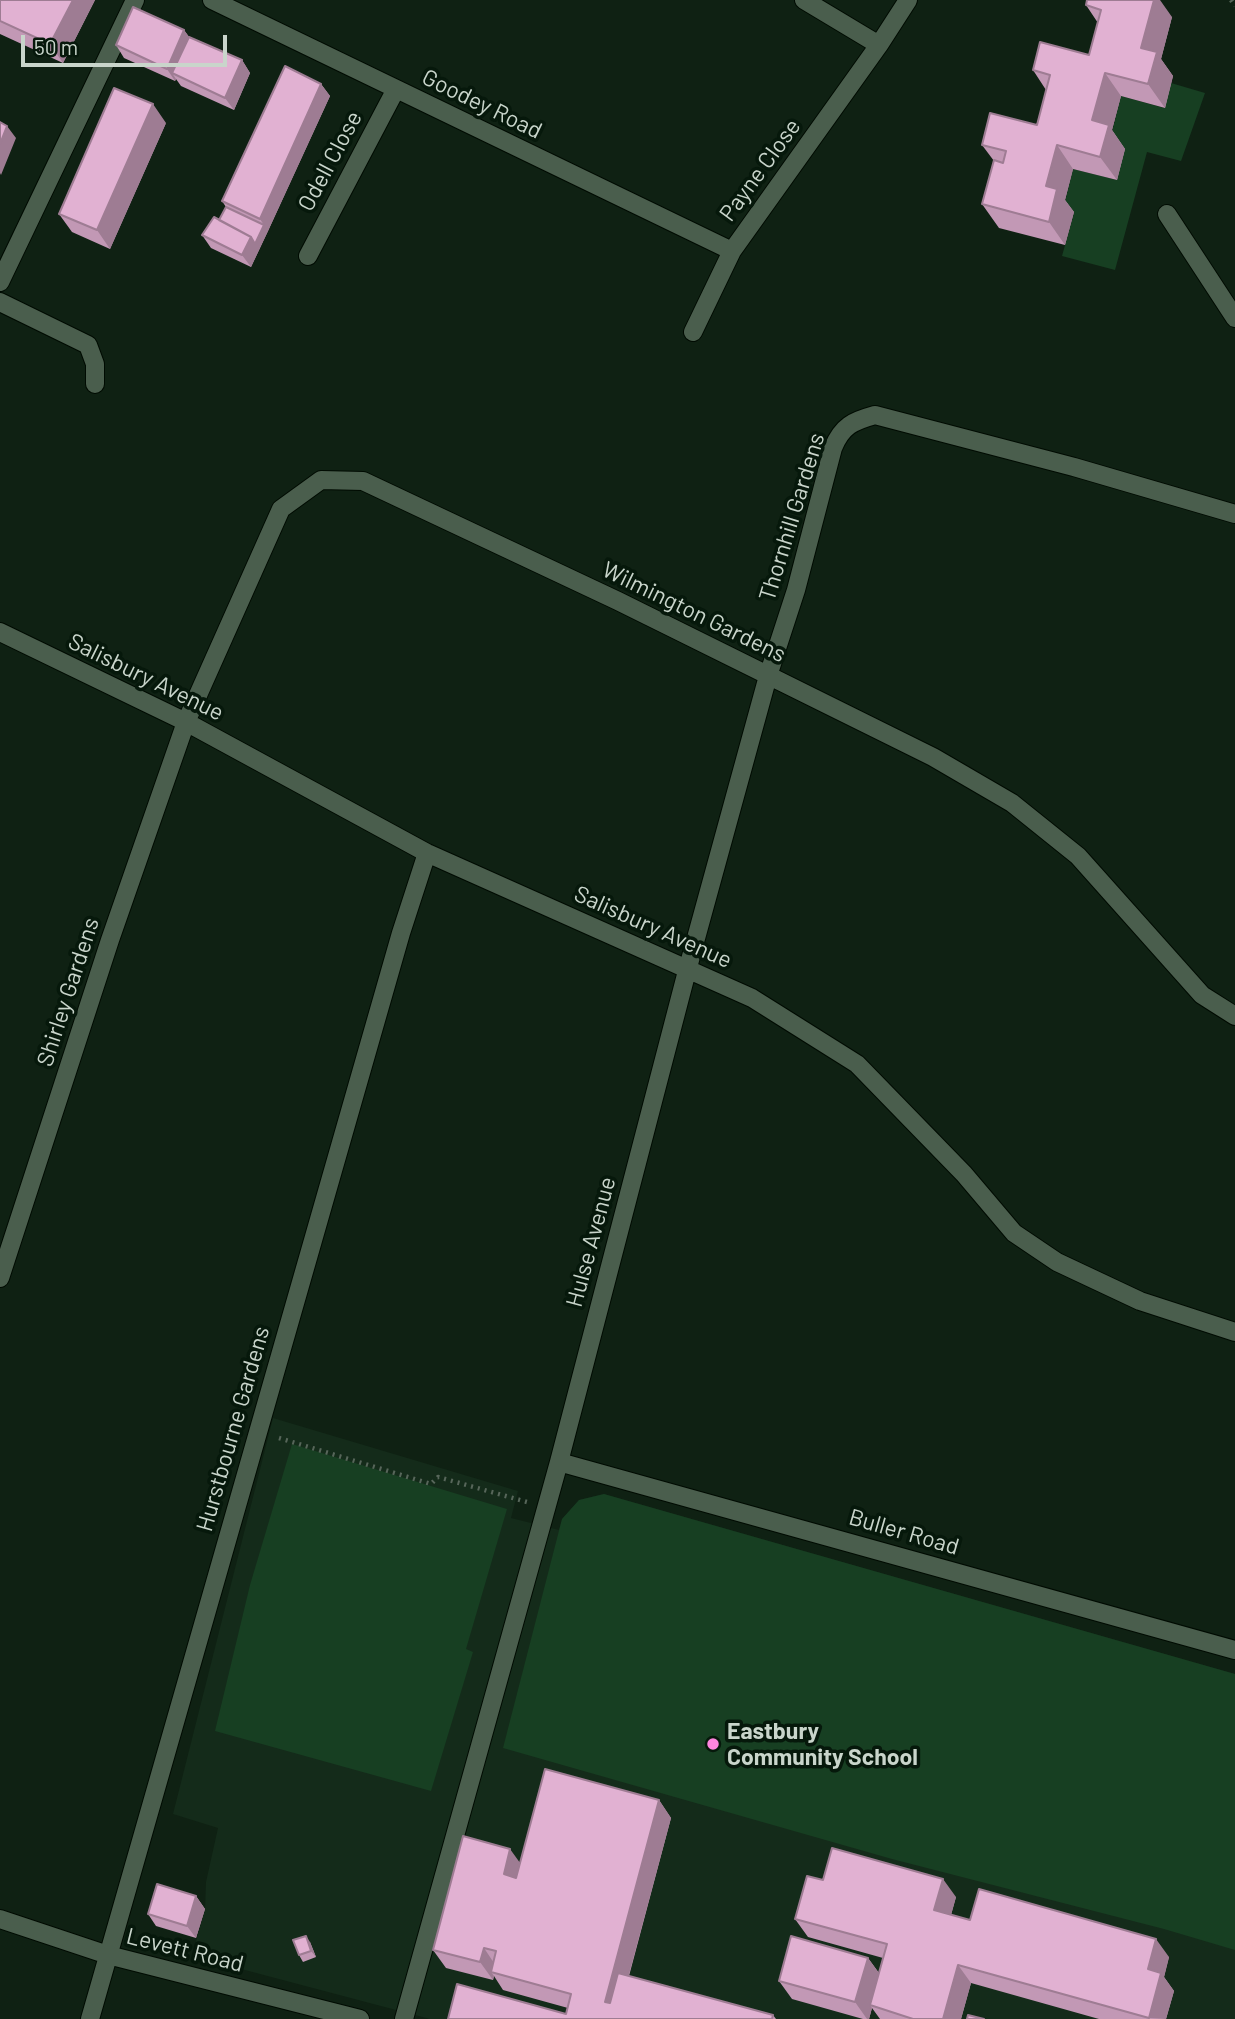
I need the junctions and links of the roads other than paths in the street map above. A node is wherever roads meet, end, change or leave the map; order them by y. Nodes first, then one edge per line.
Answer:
1 (135, 0) edge
2 (212, 0) edge
3 (804, 0) edge
4 (908, 0) edge
5 (879, 45) junction
6 (396, 89) junction
7 (1167, 214) dead end
8 (732, 251) junction
9 (308, 256) dead end
10 (0, 282) edge
11 (0, 302) edge
12 (1235, 318) edge
13 (693, 332) dead end
14 (95, 384) dead end
15 (1235, 514) edge
16 (0, 632) edge
17 (768, 676) junction
18 (186, 722) junction
19 (428, 853) junction
20 (687, 971) junction
21 (1235, 1016) edge
22 (0, 1278) edge
23 (1235, 1332) edge
24 (559, 1462) junction
25 (1235, 1650) edge
26 (0, 1919) edge
27 (108, 1955) junction
28 (90, 2019) edge
29 (360, 2019) edge
30 (404, 2019) edge

1 - 10 street
2 - 6 street, Goodey Road
3 - 5 street
4 - 5 street, Payne Close
5 - 8 street, Payne Close
6 - 8 street, Goodey Road
6 - 9 street, Odell Close
7 - 12 street
8 - 13 street, Payne Close
11 - 14 street
15 - 17 street, Thornhill Gardens
16 - 18 street, Salisbury Avenue
17 - 18 street, Wilmington Gardens
17 - 20 street, Thornhill Gardens
17 - 21 street, Wilmington Gardens
18 - 19 street, Salisbury Avenue
18 - 22 street, Shirley Gardens
19 - 20 street, Salisbury Avenue
19 - 27 street, Hurstbourne Gardens
20 - 23 street, Salisbury Avenue
20 - 24 street, Hulse Avenue
24 - 25 street, Buller Road
24 - 30 street, Hulse Avenue
26 - 27 street, Levett Road
27 - 28 street, Hurstbourne Gardens
27 - 29 street, Levett Road

